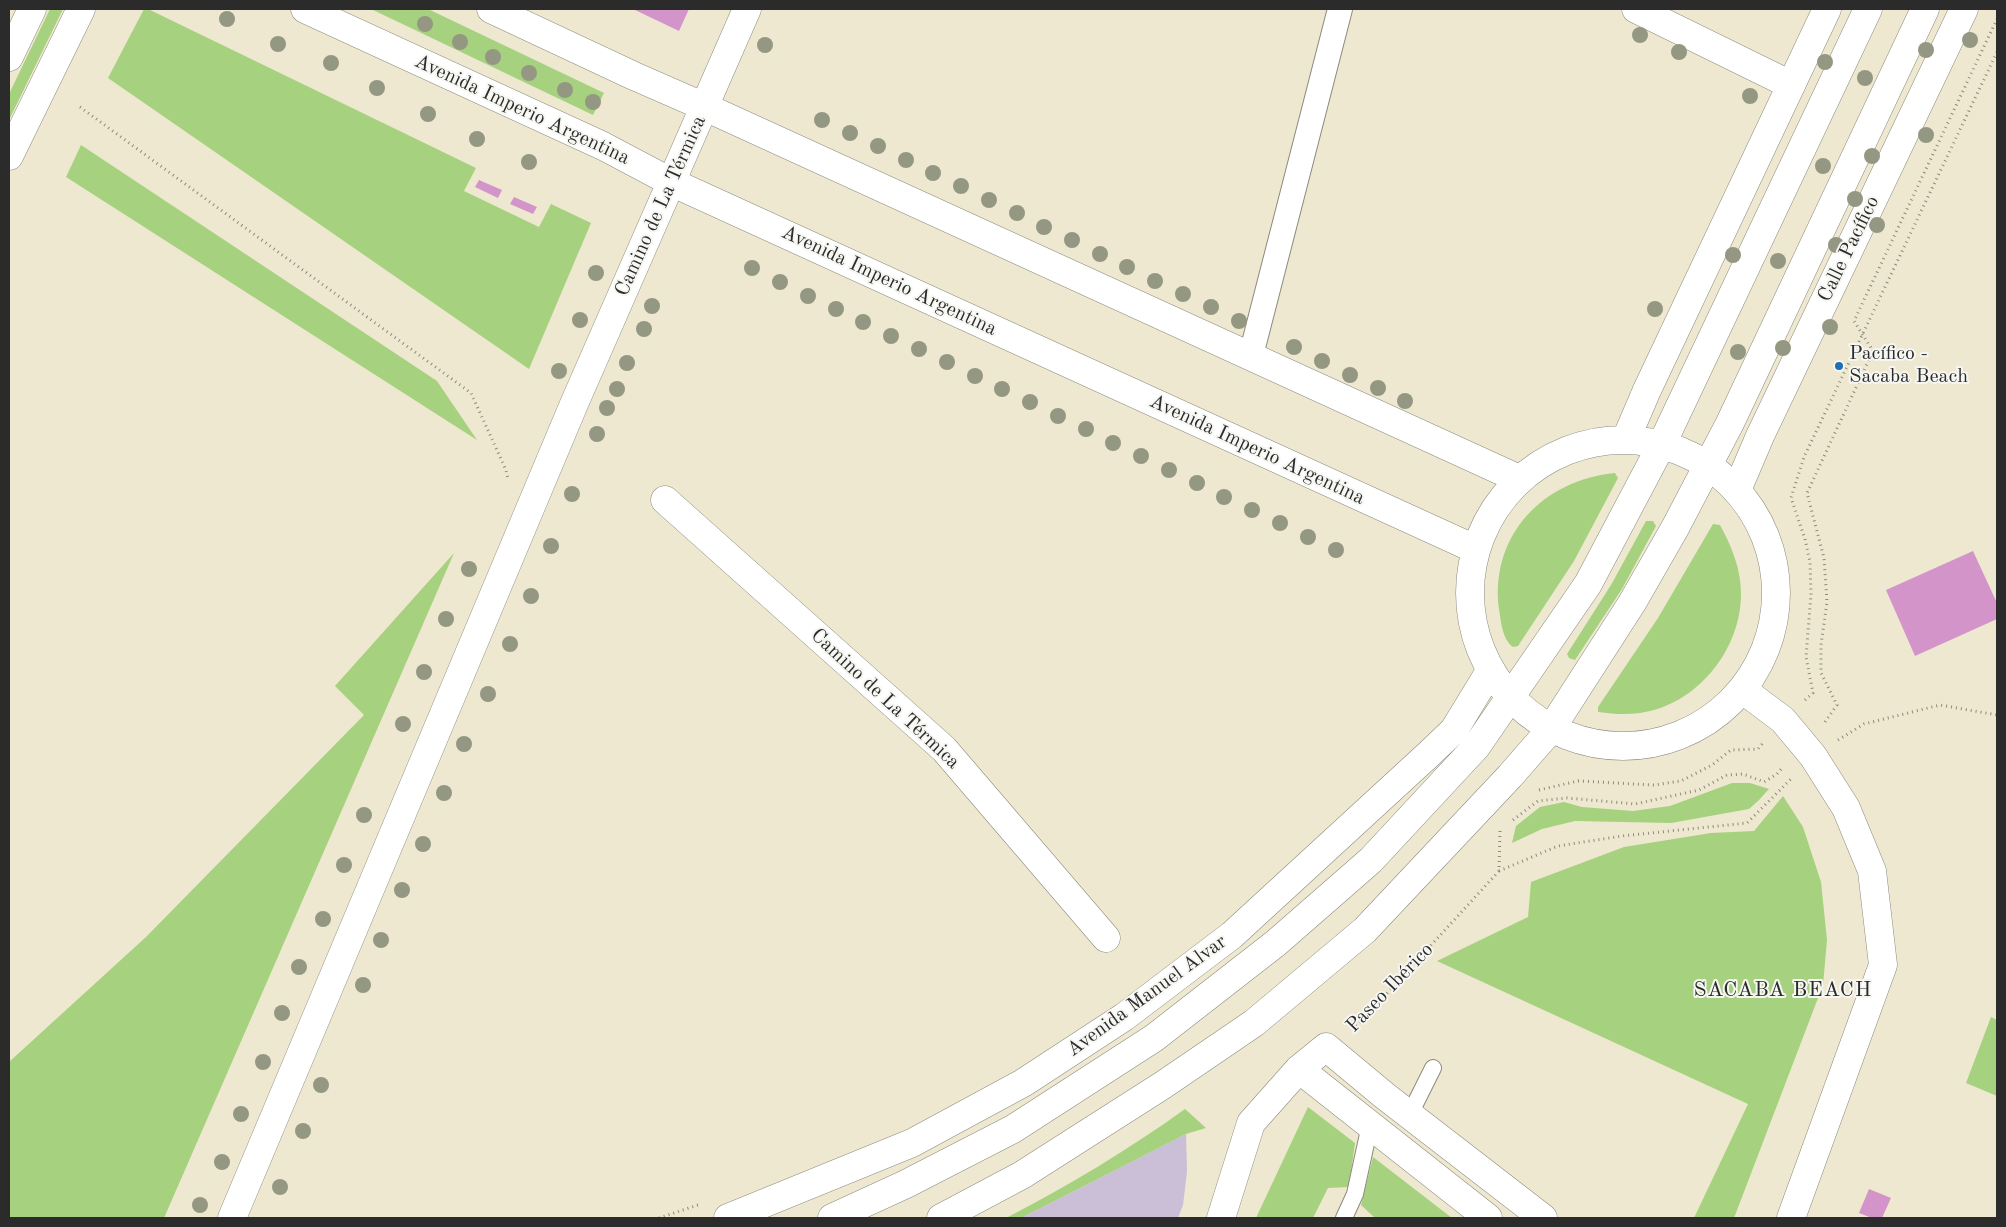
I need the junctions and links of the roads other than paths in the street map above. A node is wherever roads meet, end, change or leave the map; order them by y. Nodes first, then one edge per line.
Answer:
1 (32, 9) edge
2 (81, 9) edge
3 (305, 9) edge
4 (491, 9) edge
5 (747, 9) edge
6 (1340, 9) edge
7 (1636, 9) edge
8 (1827, 9) edge
9 (1868, 9) edge
10 (1924, 9) edge
11 (1964, 9) edge
12 (9, 57) edge
13 (1791, 85) junction
14 (705, 107) junction
15 (9, 156) edge
16 (671, 182) junction
17 (1251, 355) junction
18 (1626, 439) junction
19 (1662, 444) junction
20 (1708, 464) junction
21 (1519, 479) junction
22 (1737, 490) junction
23 (665, 500) dead end
24 (1475, 549) junction
25 (1490, 671) junction
26 (1742, 690) junction
27 (1511, 699) junction
28 (1551, 729) junction
29 (1106, 938) dead end
30 (1433, 1068) dead end
31 (1299, 1069) junction
32 (1410, 1114) junction
33 (1370, 1126) junction
34 (1013, 1129) junction
35 (867, 1162) junction
36 (232, 1218) edge
37 (728, 1218) edge
38 (832, 1218) edge
39 (942, 1218) edge
40 (1221, 1218) edge
41 (1344, 1218) edge
42 (1488, 1218) edge
43 (1543, 1218) edge
44 (1791, 1218) edge

1 - 12 main road
2 - 15 main road
3 - 16 main road, Avenida Imperio Argentina
4 - 14 main road
5 - 14 main road, Camino de La Térmica
6 - 17 street
7 - 13 main road
8 - 13 main road
9 - 19 main road
10 - 20 main road, Calle Pacífico
11 - 22 main road, Calle Pacífico
13 - 18 main road
14 - 16 main road, Camino de La Térmica
14 - 17 main road
16 - 24 main road, Avenida Imperio Argentina
16 - 36 main road, Camino de La Térmica
17 - 21 main road
18 - 19 main road
18 - 21 main road
19 - 20 main road
19 - 27 main road, Avenida Manuel Alvar
20 - 22 main road
20 - 28 main road, Calle Pacífico
21 - 24 main road
22 - 26 main road
23 - 29 main road, Camino de La Térmica
24 - 25 main road
25 - 27 main road
25 - 35 main road, Avenida Manuel Alvar
26 - 28 main road
26 - 44 main road
27 - 28 main road
27 - 34 main road, Avenida Manuel Alvar
28 - 39 main road
30 - 32 lane
31 - 32 main road, Paseo Ibérico
31 - 33 main road
31 - 40 main road
32 - 43 main road, Paseo Ibérico
33 - 41 lane
33 - 42 main road
34 - 35 main road
34 - 38 main road, Avenida Manuel Alvar
35 - 37 main road, Avenida Manuel Alvar

